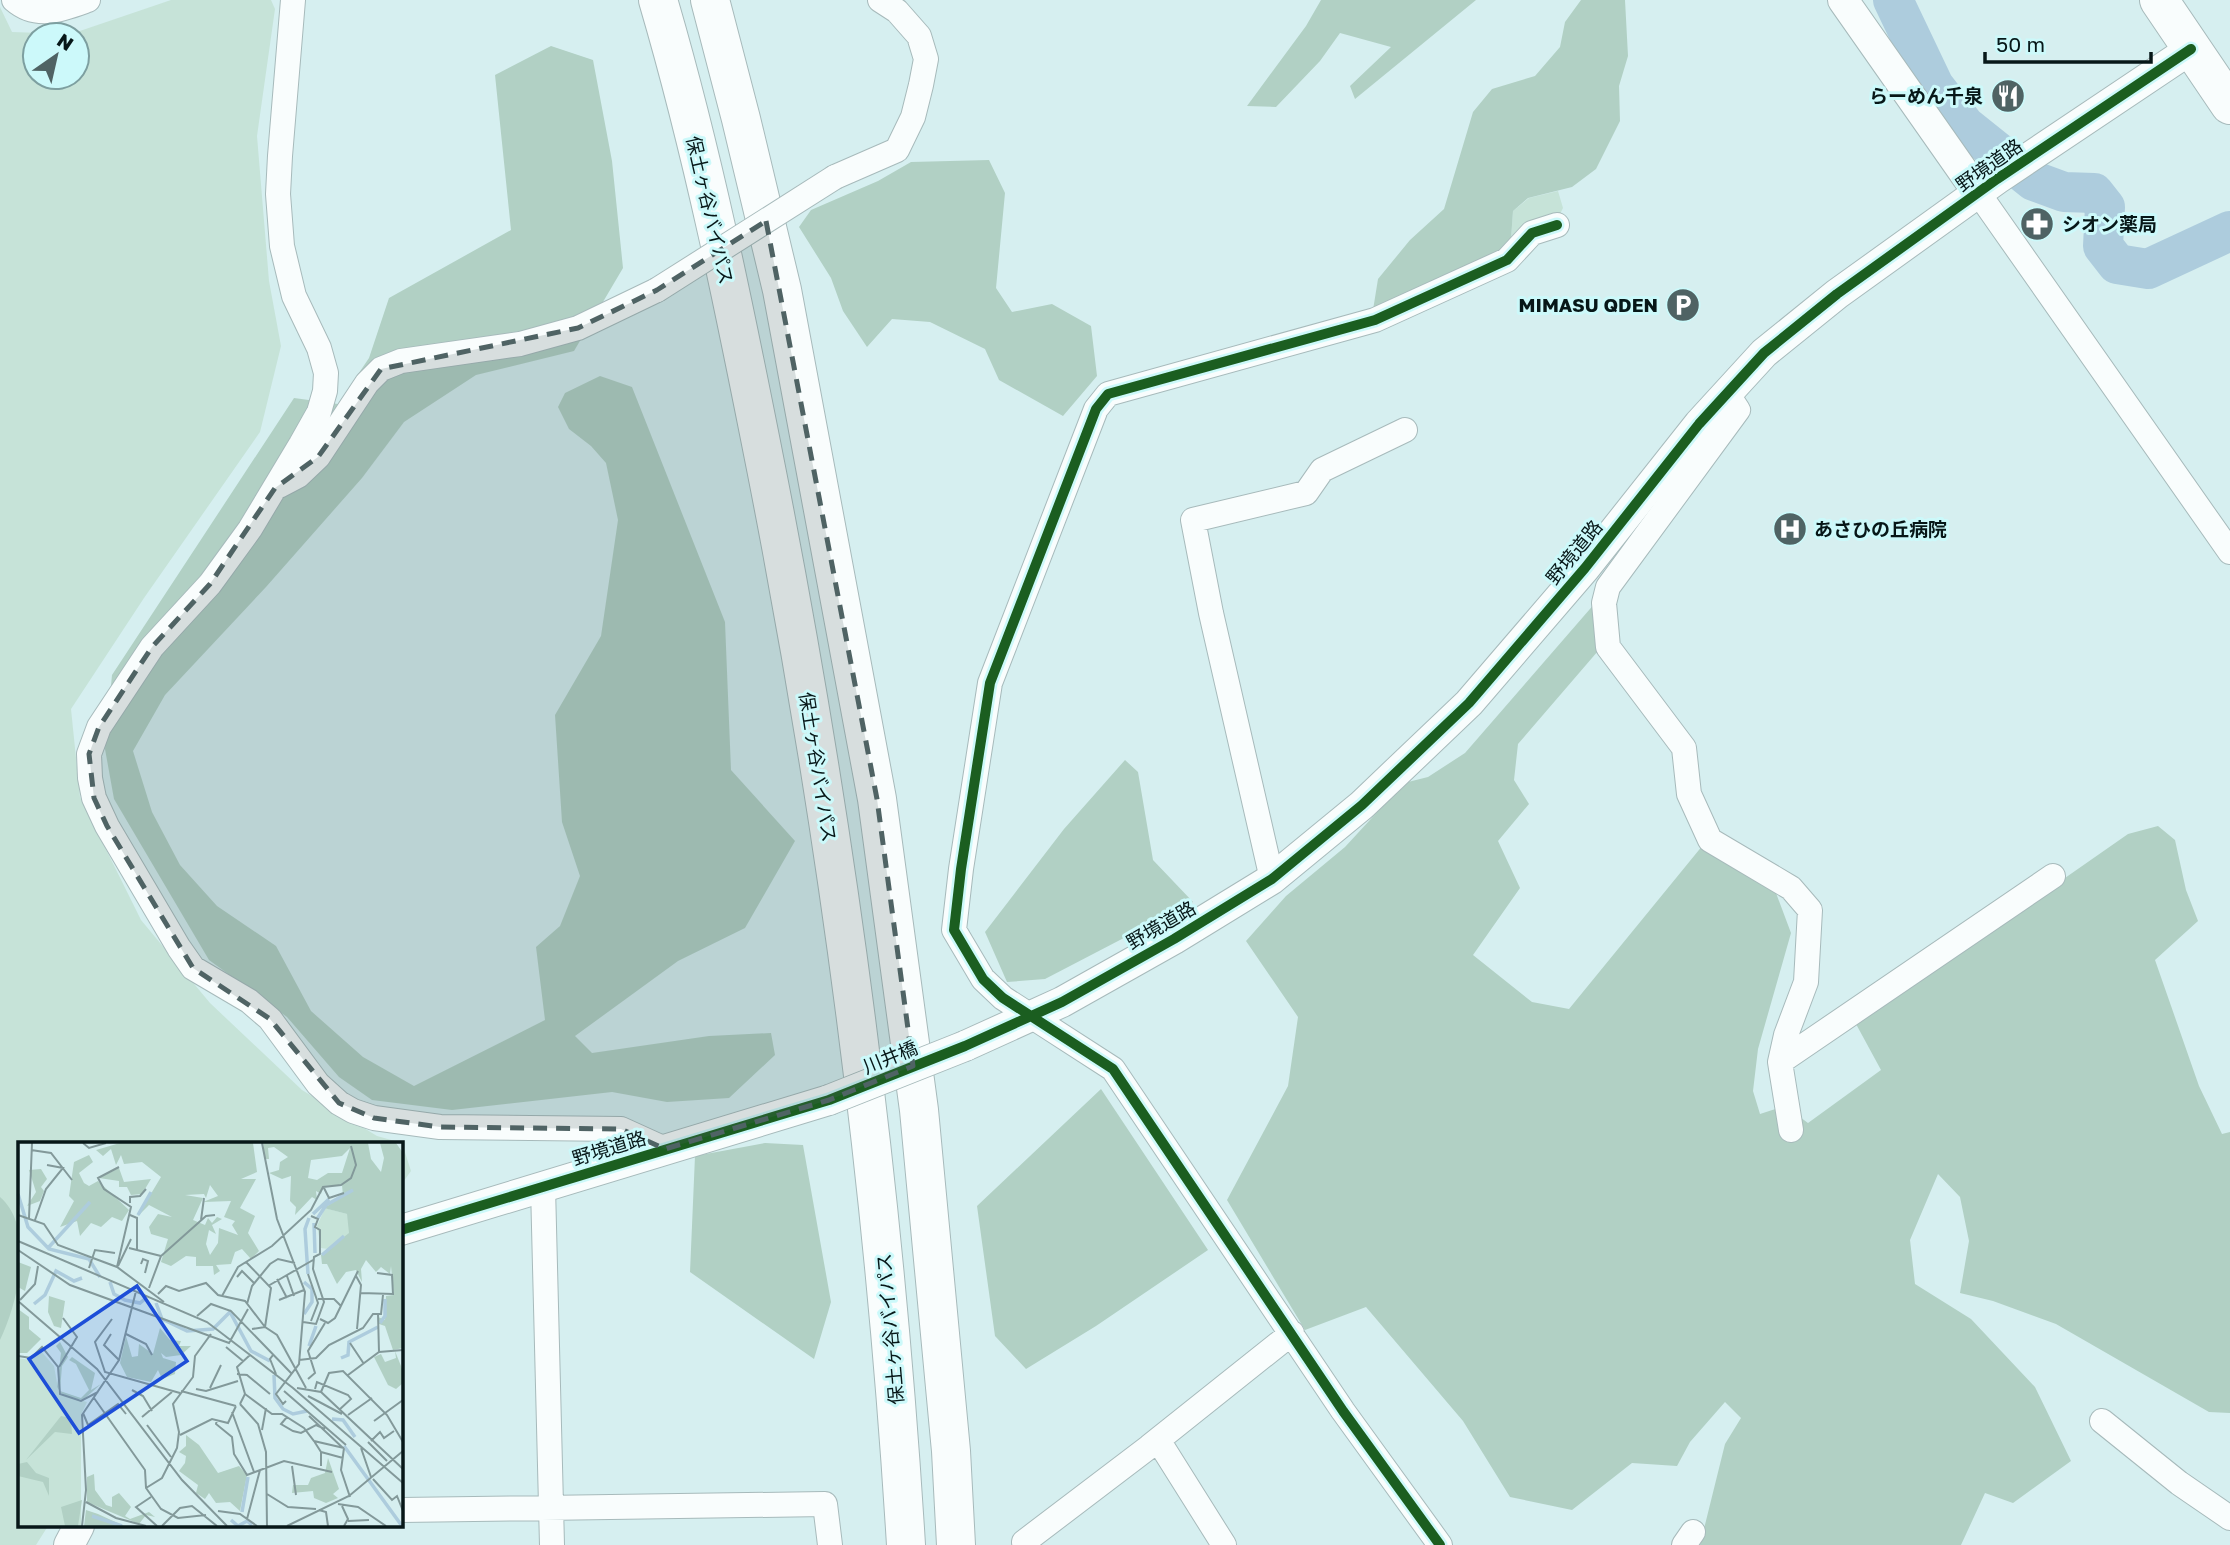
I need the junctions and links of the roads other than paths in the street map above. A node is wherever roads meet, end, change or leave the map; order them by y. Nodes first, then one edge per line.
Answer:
1 (14, 0) edge
2 (88, 0) edge
3 (293, 0) edge
4 (658, 0) edge
5 (709, 0) edge
6 (880, 0) edge
7 (1843, 0) edge
8 (2158, 0) edge
9 (2191, 49) junction
10 (2230, 105) edge
11 (1988, 187) junction
12 (1557, 225) dead end
13 (1727, 393) junction
14 (1405, 430) dead end
15 (275, 488) junction
16 (2230, 552) edge
17 (2053, 876) dead end
18 (1272, 879) junction
19 (1029, 1016) junction
20 (965, 1046) joint
21 (1780, 1062) junction
22 (829, 1100) joint
23 (1791, 1130) dead end
24 (665, 1149) junction
25 (543, 1187) junction
26 (402, 1230) edge
27 (1292, 1334) junction
28 (2102, 1421) dead end
29 (1158, 1440) junction
30 (552, 1506) junction
31 (402, 1510) edge
32 (2230, 1518) edge
33 (78, 1528) edge
34 (1024, 1542) dead end
35 (69, 1545) edge
36 (552, 1545) edge
37 (830, 1545) edge
38 (906, 1545) edge
39 (956, 1545) edge
40 (1224, 1545) edge
41 (1440, 1545) edge

1 - 2 street
3 - 15 street
4 - 38 highway, 保土ヶ谷バイパス
5 - 39 highway
6 - 15 street, bridge
7 - 11 street
8 - 9 highway
9 - 10 highway
9 - 11 street, 野境道路
11 - 13 street, 野境道路
11 - 16 street
12 - 19 street
13 - 18 street, 野境道路
13 - 21 street
14 - 18 street
15 - 24 street
17 - 21 street
18 - 19 street, 野境道路
19 - 20 street, 野境道路
19 - 27 street
20 - 22 street, 川井橋, bridge
21 - 23 street
22 - 24 street, 野境道路
24 - 25 street, 野境道路
25 - 26 street, 野境道路
25 - 30 street
27 - 29 street
27 - 41 street
28 - 32 street
29 - 34 street
29 - 40 street
30 - 31 street
30 - 36 street
30 - 37 street
33 - 35 street

